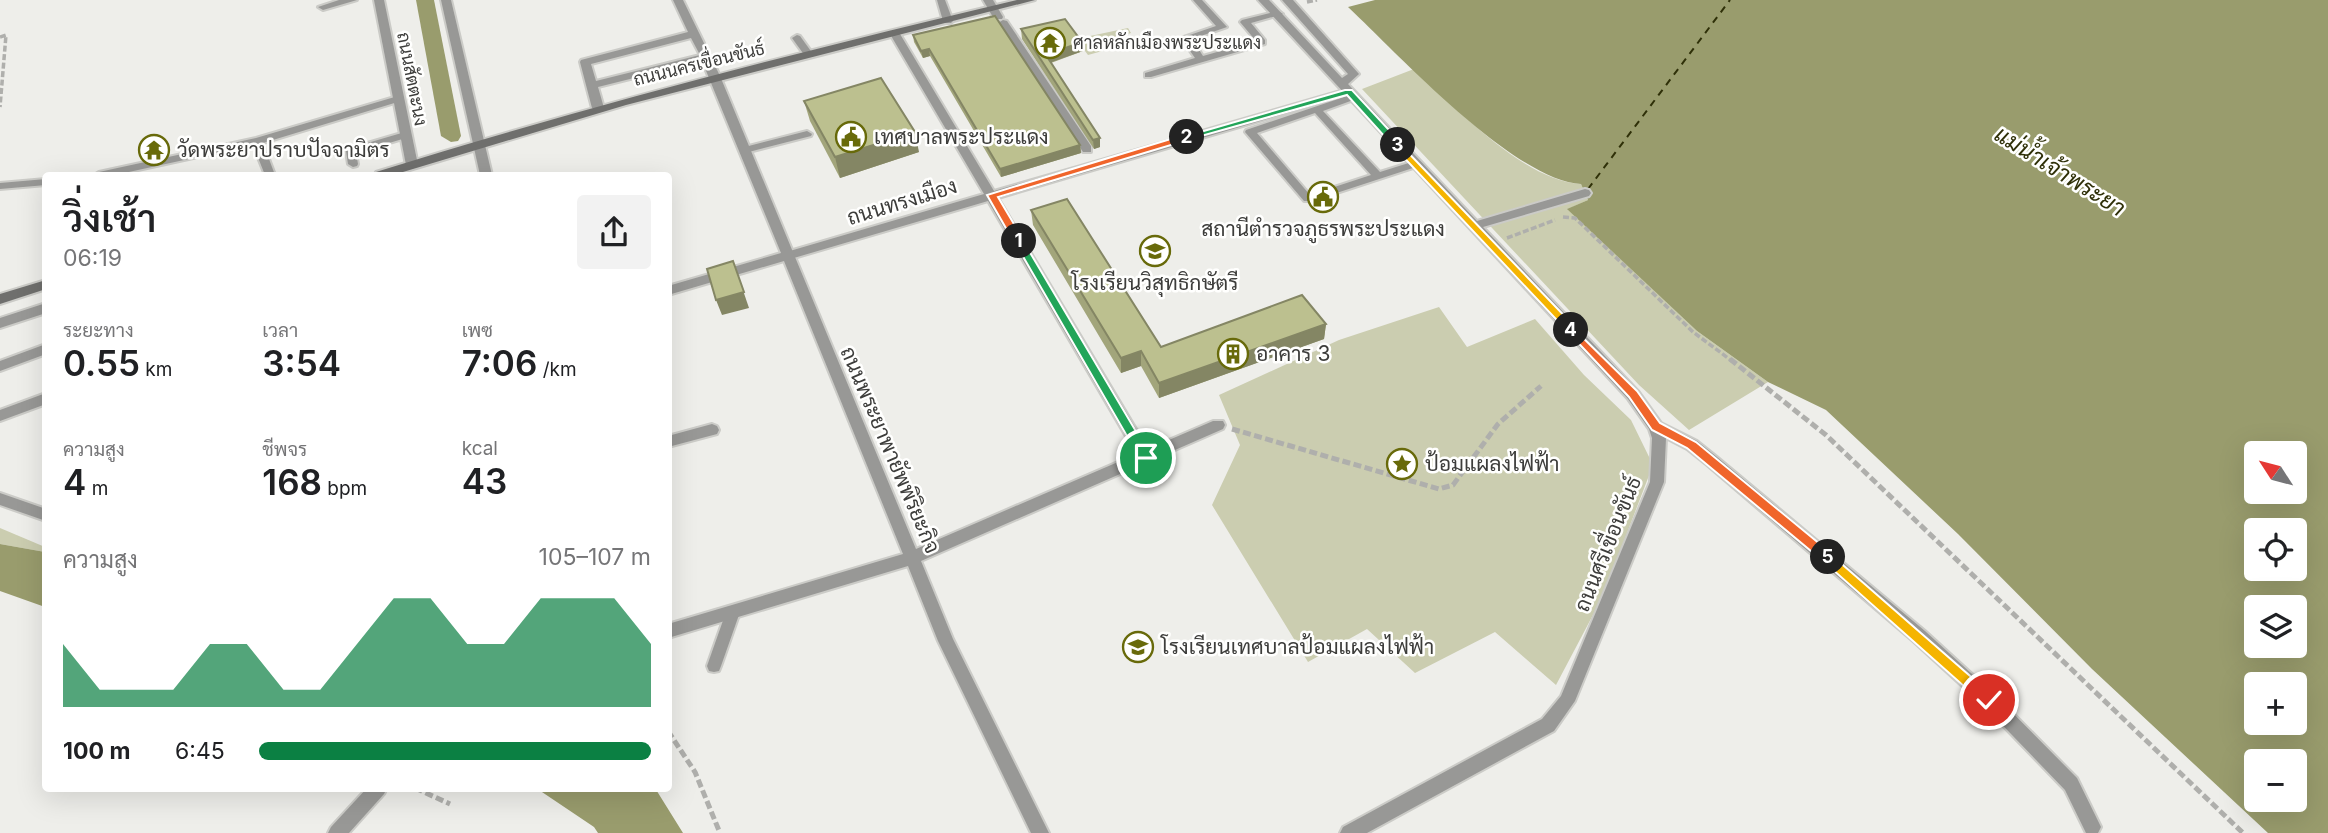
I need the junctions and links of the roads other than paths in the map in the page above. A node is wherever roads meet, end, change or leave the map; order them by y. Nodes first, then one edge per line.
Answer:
1 (352, 0) edge
2 (379, 0) edge
3 (446, 0) edge
4 (678, 0) edge
5 (941, 0) edge
6 (1030, 0) edge
7 (1197, 0) edge
8 (1263, 0) edge
9 (1287, 0) edge
10 (323, 7) dead end
11 (996, 12) edge
12 (1278, 14) junction
13 (948, 21) junction
14 (1245, 22) junction
15 (1222, 27) junction
16 (694, 34) junction
17 (895, 34) junction
18 (797, 38) dead end
19 (808, 54) junction
20 (706, 57) junction
21 (1201, 60) junction
22 (1147, 75) dead end
23 (715, 76) junction
24 (592, 85) junction
25 (1348, 91) junction
26 (398, 99) junction
27 (598, 108) junction
28 (1317, 109) junction
29 (807, 134) dead end
30 (405, 135) junction
31 (257, 141) junction
32 (479, 143) junction
33 (1087, 149) dead end
34 (745, 150) junction
35 (354, 164) dead end
36 (1415, 164) junction
37 (412, 165) junction
38 (115, 172) edge
39 (269, 172) edge
40 (390, 172) edge
41 (485, 172) edge
42 (1378, 176) junction
43 (42, 182) edge
44 (0, 186) edge
45 (1585, 193) dead end
46 (992, 195) junction
47 (1473, 226) junction
48 (787, 256) junction
49 (42, 285) edge
50 (672, 290) edge
51 (0, 299) edge
52 (42, 309) edge
53 (0, 323) edge
54 (42, 350) edge
55 (0, 366) edge
56 (42, 400) edge
57 (0, 416) edge
58 (1218, 425) road end
59 (1656, 427) junction
60 (712, 430) dead end
61 (672, 441) edge
62 (1146, 458) junction
63 (0, 499) edge
64 (42, 514) edge
65 (912, 558) junction
66 (733, 612) junction
67 (672, 630) edge
68 (714, 666) dead end
69 (374, 792) edge
70 (2092, 827) dead end
71 (337, 833) edge
72 (1040, 833) edge
73 (1349, 833) edge

1 - 10 street
2 - 26 street, ถนนสัตตะนง
3 - 32 street
4 - 16 street, ถนนพระยาพายัพพิริยะกิจ
5 - 13 lane
6 - 11 main road, ถนนนครเขื่อนขันธ์
7 - 15 lane
8 - 12 street
9 - 25 street
11 - 13 main road, ถนนนครเขื่อนขันธ์
11 - 33 street
12 - 14 lane
12 - 25 street
13 - 17 main road, ถนนนครเขื่อนขันธ์
14 - 15 lane
14 - 21 lane
15 - 21 lane
16 - 20 street, ถนนพระยาพายัพพิริยะกิจ
16 - 24 street
17 - 19 main road, ถนนนครเขื่อนขันธ์
17 - 46 street
18 - 19 lane
19 - 23 main road, ถนนนครเขื่อนขันธ์
20 - 23 street, ถนนพระยาพายัพพิริยะกิจ
20 - 24 street
21 - 22 lane
23 - 27 main road, ถนนนครเขื่อนขันธ์
23 - 34 street, ถนนพระยาพายัพพิริยะกิจ
24 - 27 street
25 - 28 lane
25 - 36 street
25 - 46 street, ถนนทรงเมือง
26 - 30 street, ถนนสัตตะนง
26 - 31 lane
27 - 32 main road, ถนนนครเขื่อนขันธ์
28 - 42 lane
28 - 42 lane
29 - 34 lane
30 - 35 lane
30 - 37 street, ถนนสัตตะนง
31 - 38 lane
31 - 39 lane
32 - 37 main road, ถนนนครเขื่อนขันธ์
32 - 41 street
34 - 48 street, ถนนพระยาพายัพพิริยะกิจ
36 - 42 lane
36 - 47 street
37 - 40 main road, ถนนนครเขื่อนขันธ์
43 - 44 lane
45 - 47 street
46 - 48 street, ถนนทรงเมือง
46 - 62 street
47 - 59 street
48 - 50 street, ถนนทรงเมือง
48 - 65 street, ถนนพระยาพายัพพิริยะกิจ
49 - 51 main road
52 - 53 street
54 - 55 street
56 - 57 street
58 - 62 street
59 - 70 street
59 - 73 street, ถนนศรีเขื่อนขันธ์
60 - 61 street
62 - 65 street
63 - 64 street
65 - 66 street
65 - 72 street, ถนนพระยาพายัพพิริยะกิจ
66 - 67 street
66 - 68 lane
69 - 71 street

